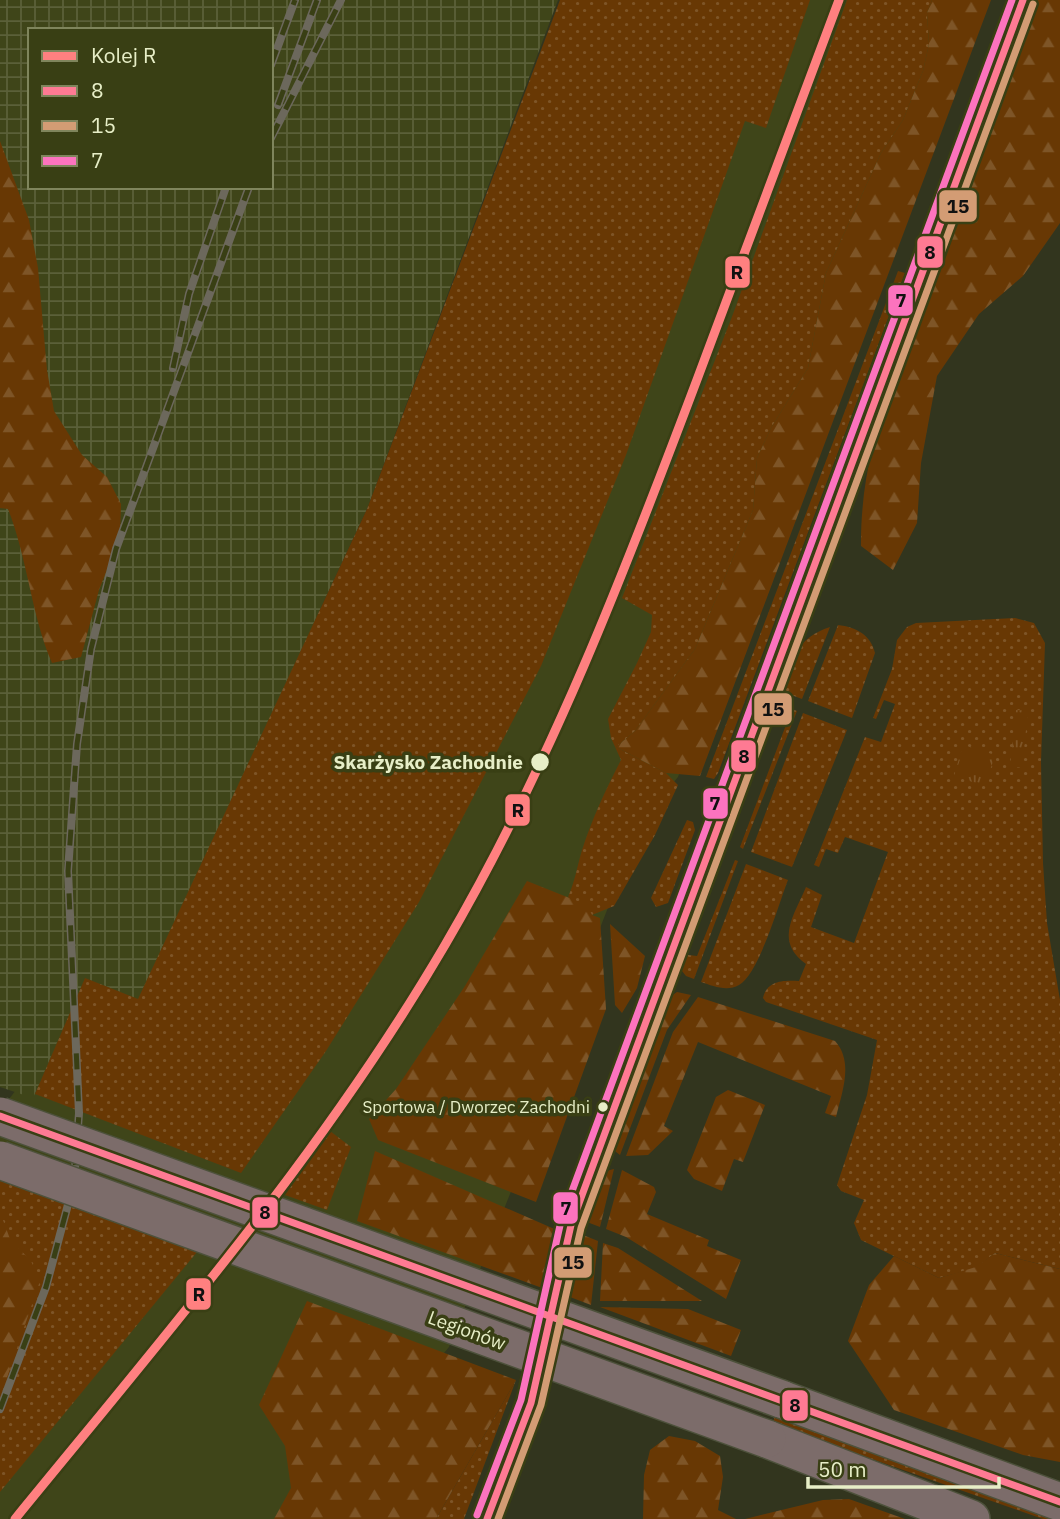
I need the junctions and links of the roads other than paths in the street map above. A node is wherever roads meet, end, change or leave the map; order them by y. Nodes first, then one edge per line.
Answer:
1 (1023, 0) edge
2 (0, 1116) edge
3 (0, 1160) edge
4 (1060, 1502) edge
5 (487, 1519) edge
6 (971, 1519) edge

1 - 5 street
2 - 4 main road, bridge
3 - 6 main road, Legionów, bridge

